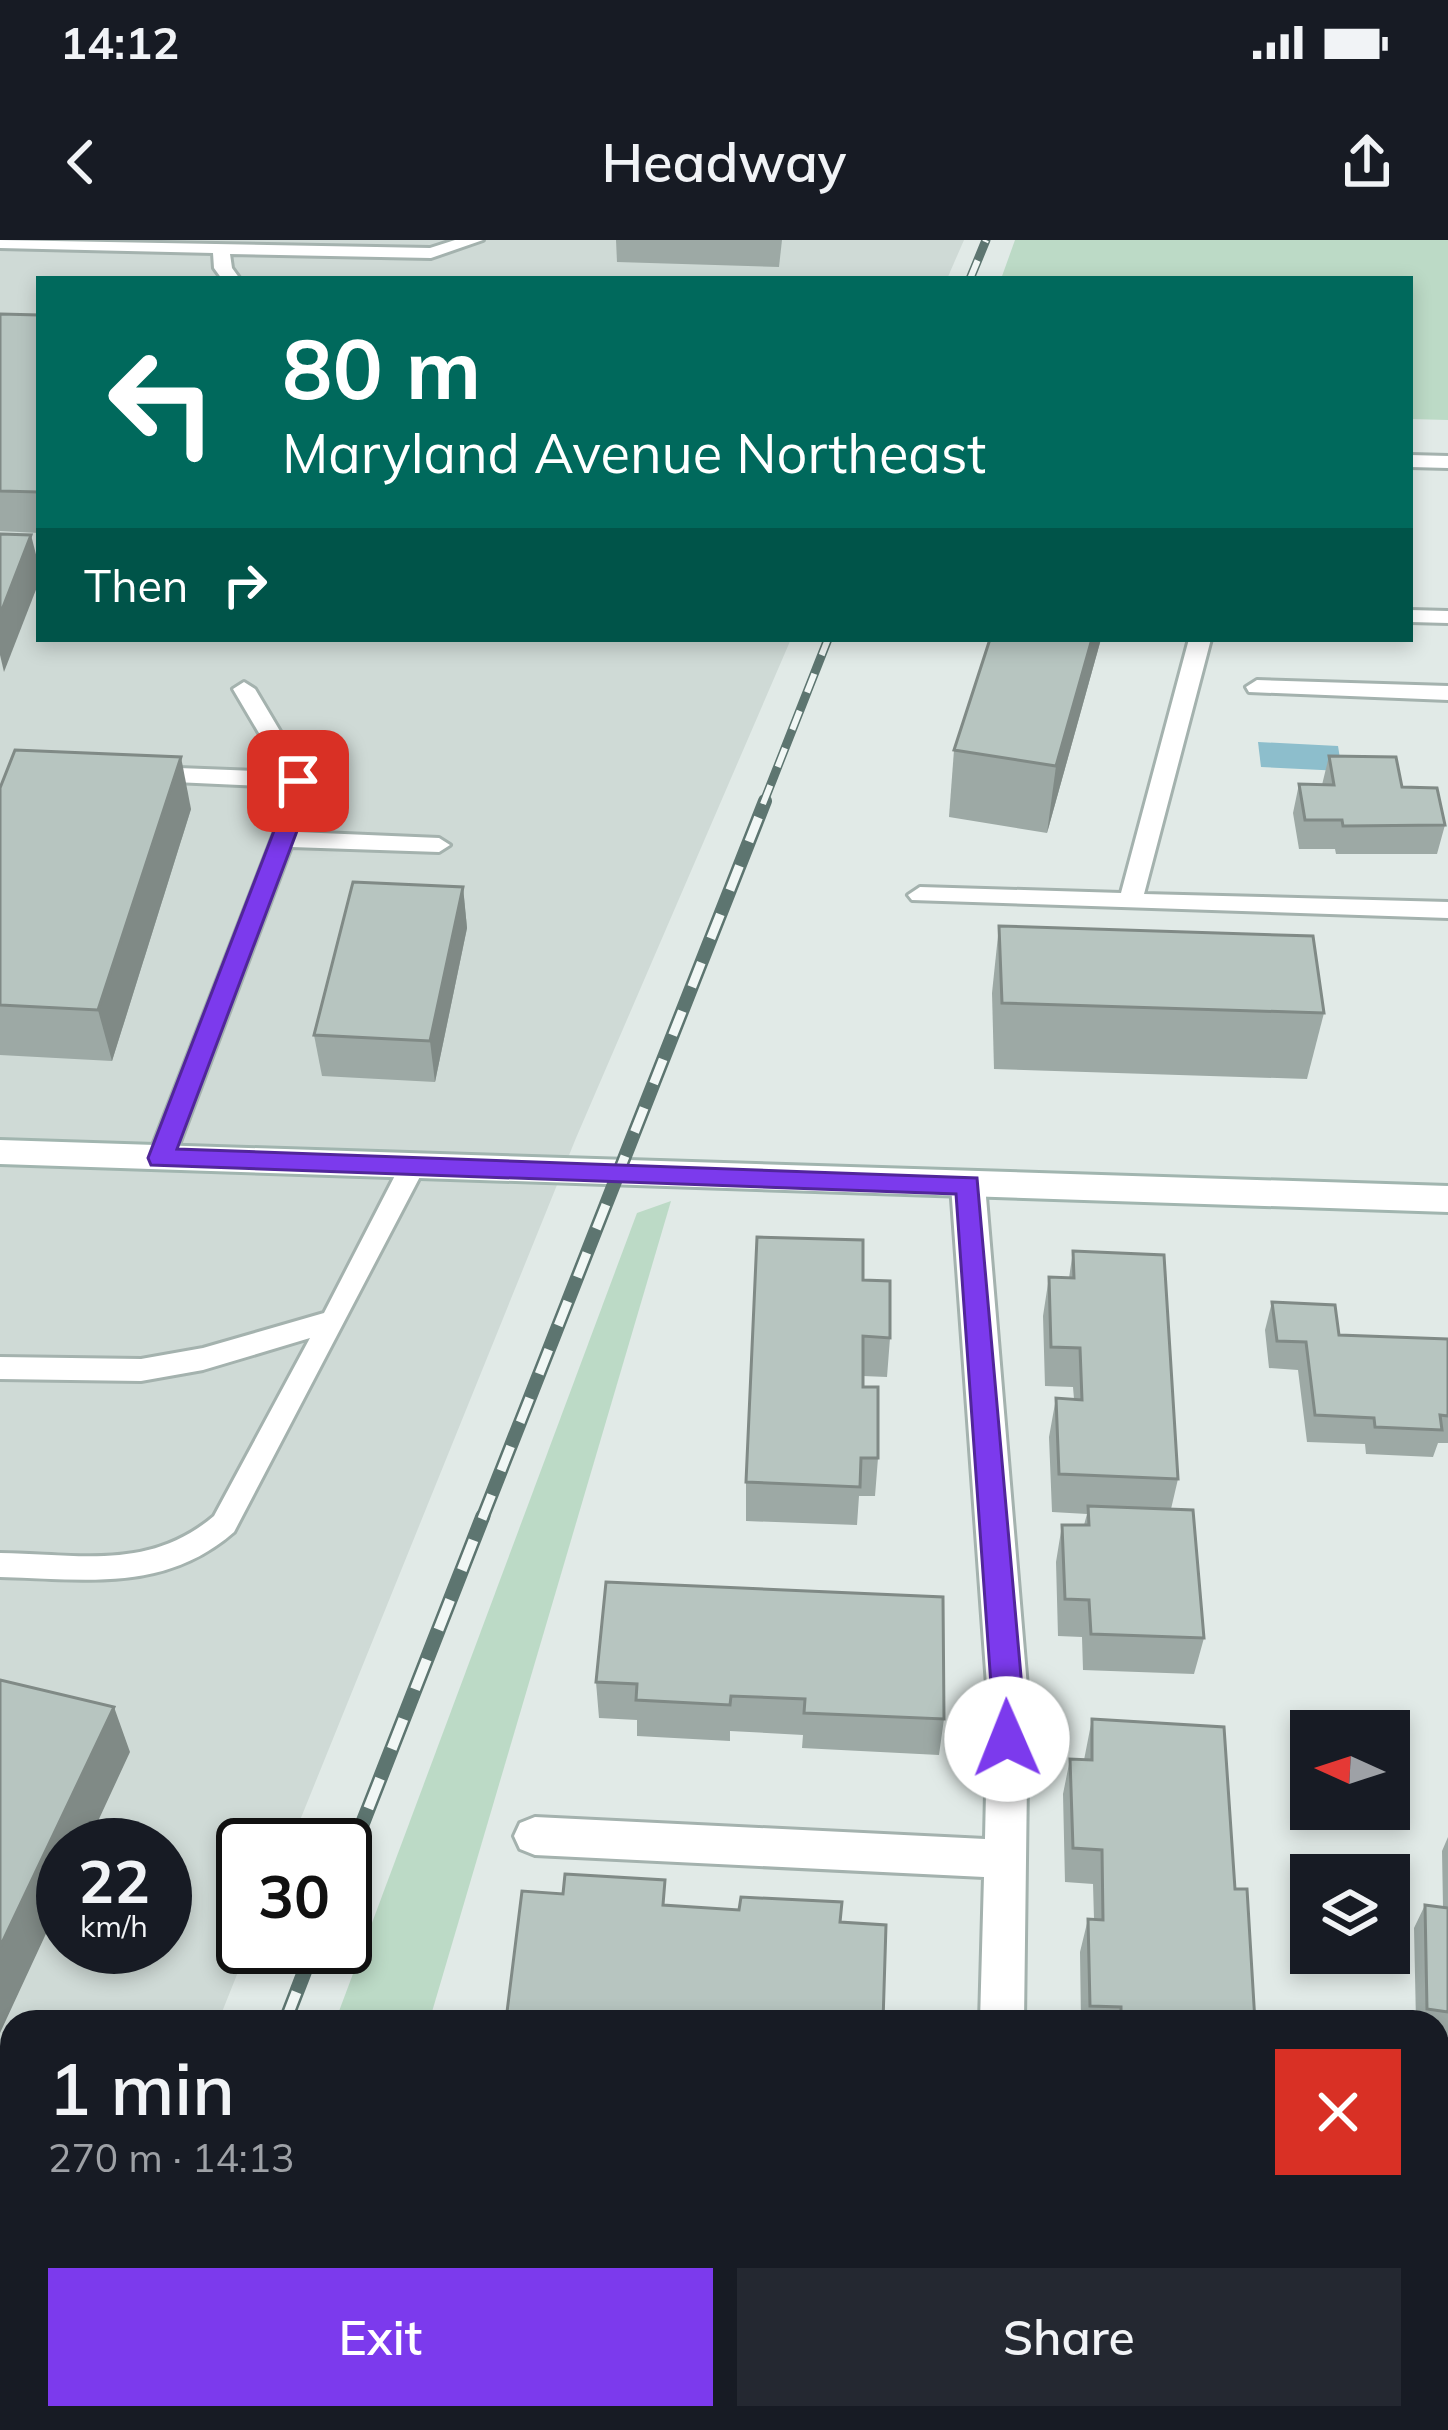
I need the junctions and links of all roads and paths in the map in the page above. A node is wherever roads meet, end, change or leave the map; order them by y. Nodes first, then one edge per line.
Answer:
1 (474, 240) edge
2 (0, 243) edge
3 (221, 248) junction
4 (229, 276) edge
5 (1413, 461) edge
6 (1448, 462) edge
7 (1413, 616) edge
8 (1448, 617) edge
9 (1199, 642) edge
10 (1257, 687) dead end
11 (244, 689) dead end
12 (1448, 693) edge
13 (139, 774) edge
14 (298, 781) junction
15 (282, 839) junction
16 (439, 845) dead end
17 (920, 895) dead end
18 (1130, 901) junction
19 (1448, 910) edge
20 (0, 1152) edge
21 (160, 1158) junction
22 (412, 1167) junction
23 (968, 1185) junction
24 (1448, 1199) edge
25 (334, 1321) junction
26 (0, 1368) edge
27 (0, 1565) edge
28 (535, 1836) dead end
29 (1005, 1859) junction
30 (1002, 2010) edge

1 - 3 lane
2 - 3 lane
3 - 4 lane
5 - 6 lane
7 - 8 lane
9 - 18 lane
10 - 12 lane
11 - 14 lane
13 - 14 lane
14 - 15 lane
15 - 16 lane
15 - 21 lane
17 - 18 lane
18 - 19 lane
20 - 21 street
21 - 22 street
22 - 23 street
22 - 25 lane
23 - 24 street
23 - 29 street
25 - 26 lane
25 - 27 lane
28 - 29 street
29 - 30 street

